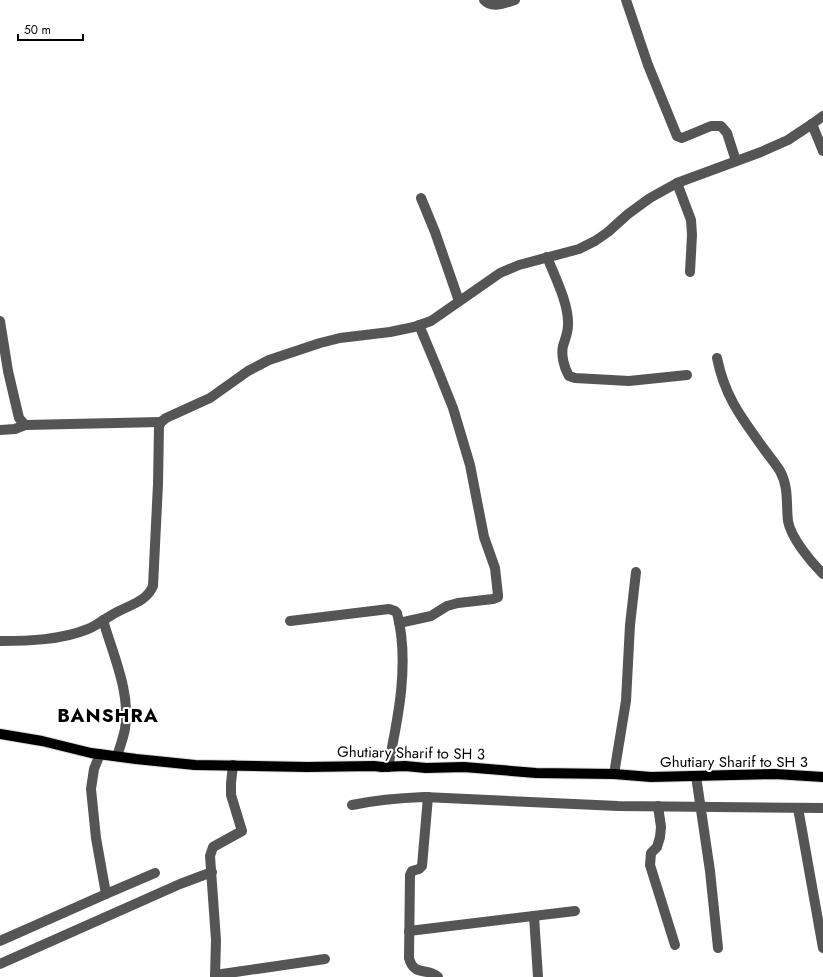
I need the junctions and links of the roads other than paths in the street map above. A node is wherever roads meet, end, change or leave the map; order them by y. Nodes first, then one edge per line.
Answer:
1 (484, 0) edge
2 (515, 0) edge
3 (626, 0) edge
4 (823, 116) edge
5 (812, 124) junction
6 (823, 151) edge
7 (736, 161) junction
8 (677, 182) junction
9 (421, 198) dead end
10 (547, 257) junction
11 (690, 272) dead end
12 (459, 301) junction
13 (0, 321) edge
14 (419, 325) junction
15 (717, 358) dead end
16 (687, 375) dead end
17 (161, 422) junction
18 (25, 425) junction
19 (0, 430) edge
20 (636, 572) dead end
21 (823, 574) edge
22 (103, 620) junction
23 (290, 621) dead end
24 (399, 623) junction
25 (0, 641) edge
26 (0, 734) edge
27 (100, 754) junction
28 (117, 756) junction
29 (233, 765) junction
30 (388, 767) junction
31 (614, 774) junction
32 (823, 777) edge
33 (697, 779) junction
34 (428, 797) junction
35 (700, 803) junction
36 (352, 805) dead end
37 (658, 806) junction
38 (798, 808) junction
39 (823, 808) edge
40 (211, 863) junction
41 (155, 873) dead end
42 (106, 894) junction
43 (575, 911) dead end
44 (534, 916) junction
45 (409, 930) junction
46 (0, 942) edge
47 (675, 945) dead end
48 (718, 948) dead end
49 (823, 948) edge
50 (325, 959) dead end
51 (0, 964) edge
52 (215, 976) edge
53 (438, 977) edge
54 (538, 977) edge

1 - 2 street
3 - 7 street
4 - 5 street
5 - 6 street
5 - 7 street
7 - 8 street
8 - 10 street
8 - 11 street
9 - 12 street
10 - 12 street
10 - 16 street
12 - 14 street
13 - 18 street
14 - 17 street
14 - 24 street
15 - 21 street
17 - 18 street
17 - 22 street
18 - 19 street
20 - 31 street
22 - 25 street
22 - 28 street
23 - 24 street
24 - 30 street
26 - 27 main road, Ghutiary Sharif to SH 3
27 - 28 main road, Ghutiary Sharif to SH 3
27 - 42 street
28 - 29 main road, Ghutiary Sharif to SH 3
29 - 30 main road, Ghutiary Sharif to SH 3
29 - 40 street
30 - 31 main road, Ghutiary Sharif to SH 3
31 - 33 main road, Ghutiary Sharif to SH 3
32 - 33 main road, Ghutiary Sharif to SH 3
33 - 35 street
34 - 36 street
34 - 37 street
34 - 45 street
35 - 37 street
35 - 38 street
35 - 48 street
37 - 47 street
38 - 39 street
38 - 49 street
40 - 51 street
40 - 52 street
41 - 42 street
42 - 46 street
43 - 44 street
44 - 45 street
44 - 54 street
45 - 53 street
50 - 52 street

